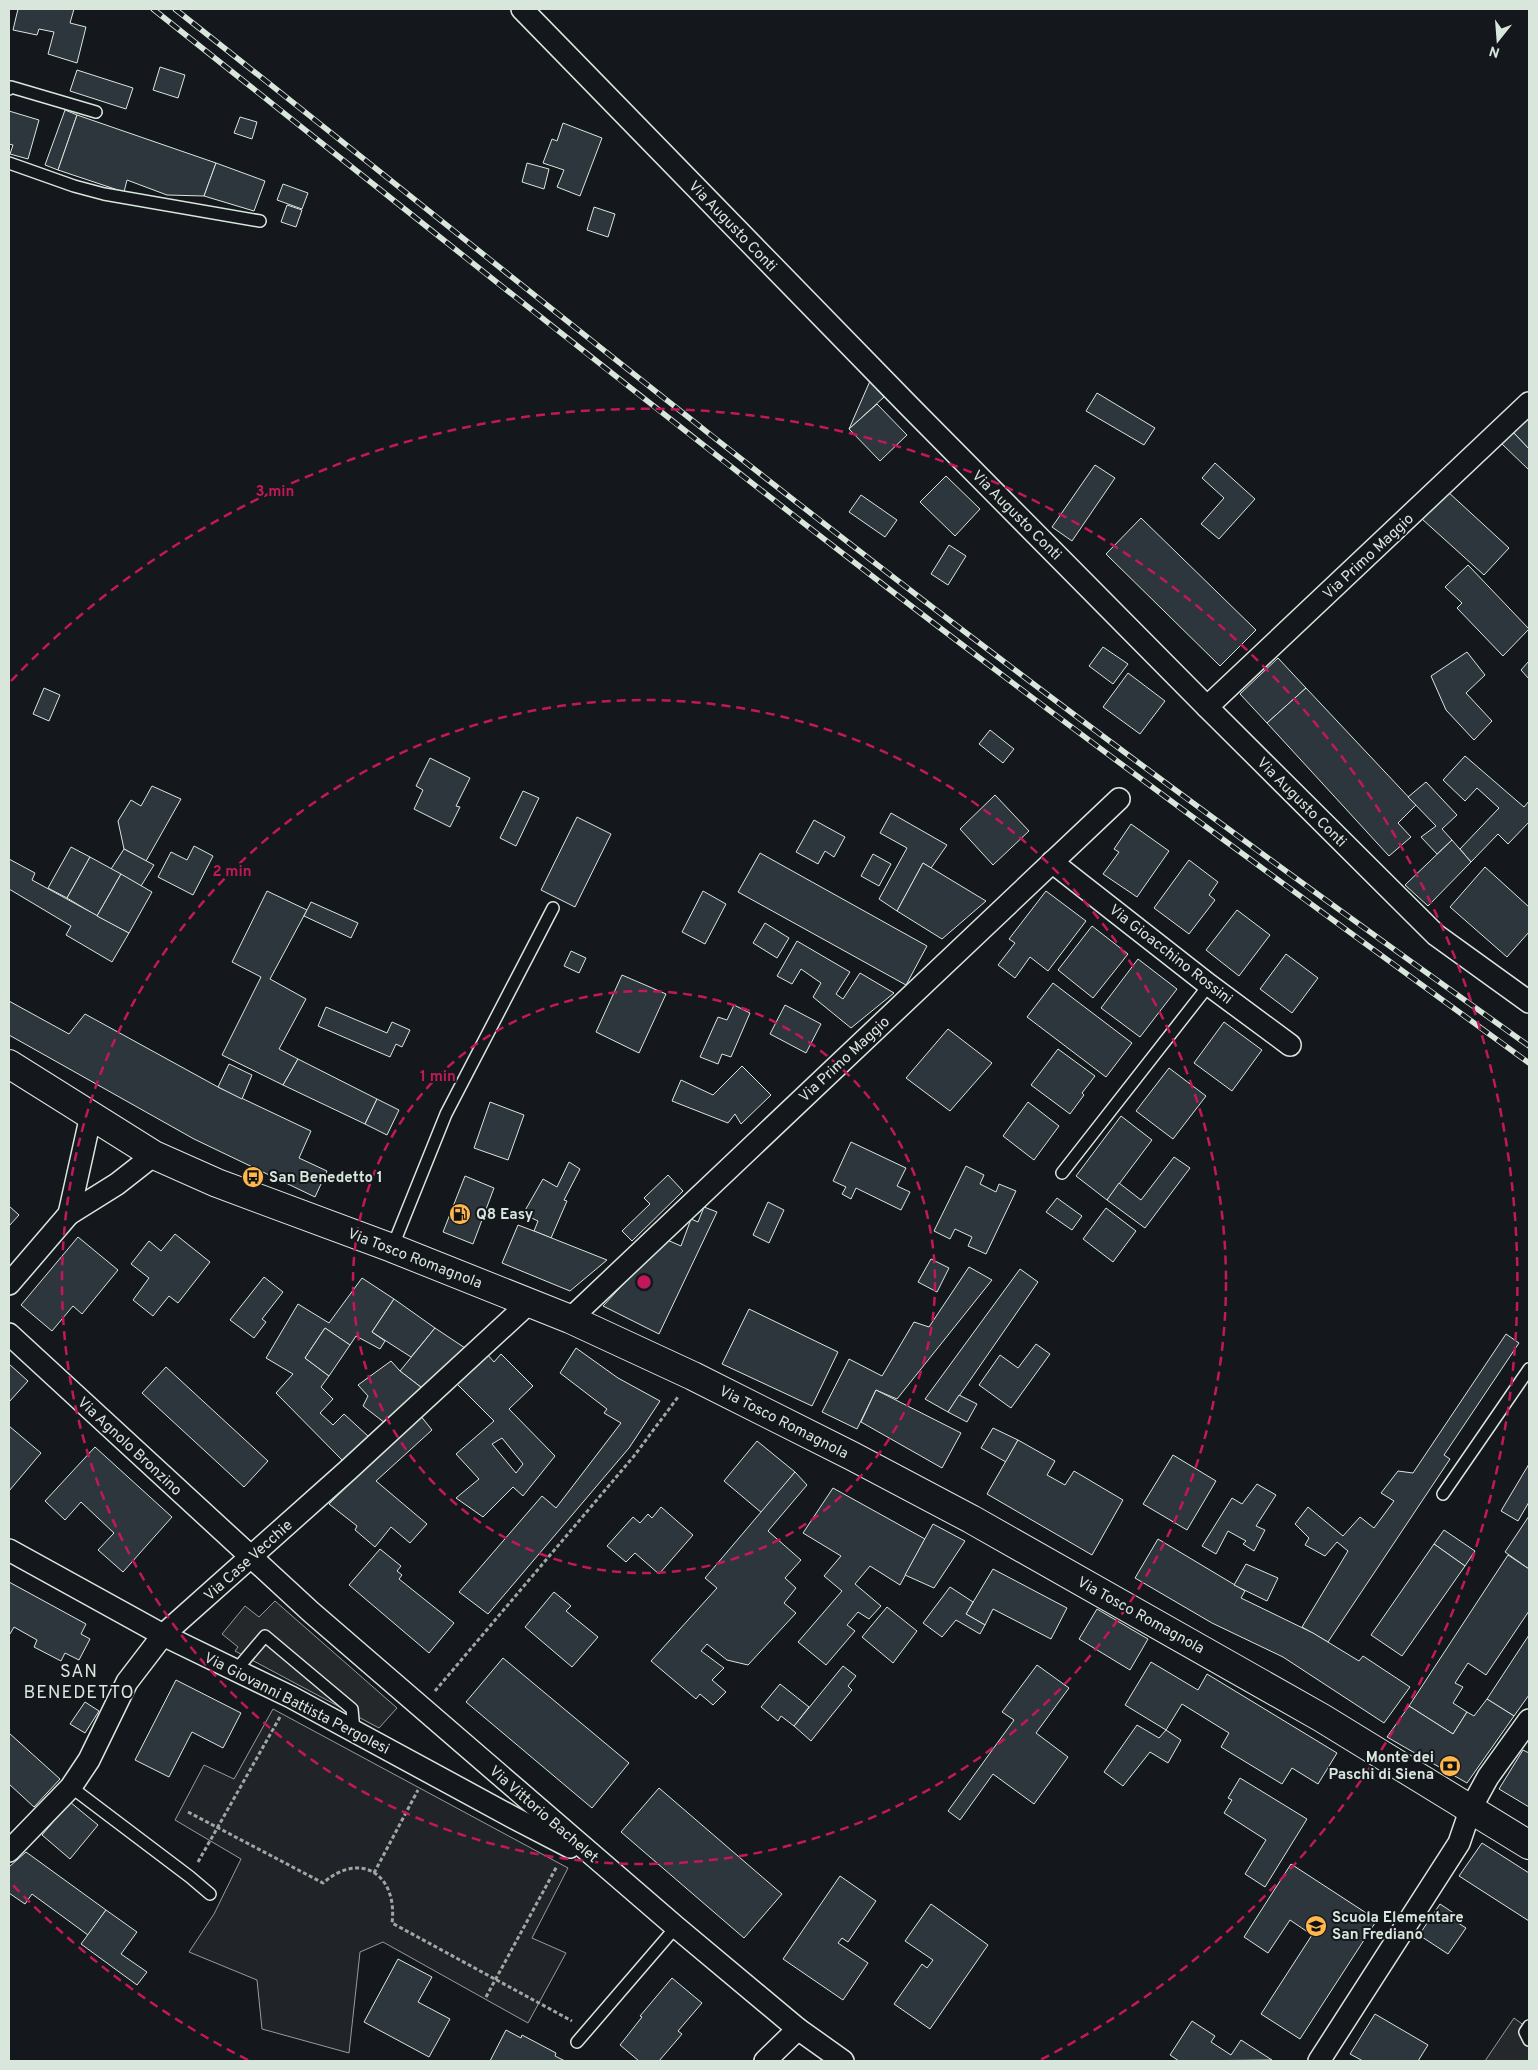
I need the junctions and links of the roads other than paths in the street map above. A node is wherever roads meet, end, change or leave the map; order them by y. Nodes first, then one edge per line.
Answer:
1 (522, 9) edge
2 (9, 89) edge
3 (96, 112) dead end
4 (9, 163) edge
5 (260, 221) dead end
6 (1529, 403) edge
7 (1207, 707) junction
8 (1119, 799) dead end
9 (1052, 862) junction
10 (552, 908) dead end
11 (1210, 985) junction
12 (1529, 1002) edge
13 (1290, 1045) dead end
14 (9, 1064) edge
15 (90, 1115) junction
16 (154, 1155) junction
17 (1062, 1173) dead end
18 (69, 1214) junction
19 (392, 1248) junction
20 (9, 1284) edge
21 (529, 1302) junction
22 (570, 1319) junction
23 (9, 1334) edge
24 (1529, 1369) edge
25 (1443, 1494) dead end
26 (9, 1550) edge
27 (252, 1557) junction
28 (163, 1635) junction
29 (237, 1670) junction
30 (1529, 1720) edge
31 (354, 1730) junction
32 (71, 1788) junction
33 (1471, 1808) junction
34 (1529, 1844) edge
35 (578, 1849) junction
36 (9, 1851) edge
37 (210, 1894) dead end
38 (676, 1927) junction
39 (1529, 2026) edge
40 (798, 2029) junction
41 (1529, 2040) edge
42 (577, 2042) dead end
43 (765, 2061) edge
44 (844, 2061) edge
45 (1319, 2061) edge

1 - 7 street, Via Augusto Conti
2 - 3 lane
4 - 5 lane
6 - 7 street, Via Primo Maggio
7 - 12 street, Via Augusto Conti
8 - 9 street, Via Primo Maggio
9 - 11 street, Via Gioacchino Rossini
9 - 22 street, Via Primo Maggio
10 - 19 lane
11 - 13 street, Via Gioacchino Rossini
11 - 17 lane
14 - 15 main road, Via Tosco Romagnola
15 - 16 main road, Via Tosco Romagnola
15 - 18 street
16 - 18 street
16 - 19 main road, Via Tosco Romagnola
18 - 20 street
19 - 21 main road, Via Tosco Romagnola
21 - 22 main road, Via Tosco Romagnola
21 - 27 street, Via Case Vecchie
22 - 33 main road, Via Tosco Romagnola
23 - 27 street, Via Agnolo Bronzino
24 - 25 lane
26 - 28 street, Via Giovanni Battista Pergolesi
27 - 28 street, Via Case Vecchie
27 - 35 street, Via Vittorio Bachelet
28 - 29 street, Via Giovanni Battista Pergolesi
28 - 32 street, Via Case Vecchie
29 - 31 street, Via Giovanni Battista Pergolesi
29 - 31 lane
30 - 33 street
31 - 35 street, Via Giovanni Battista Pergolesi
32 - 36 street, Via Case Vecchie
32 - 37 lane
33 - 34 main road, Via Tosco Romagnola
33 - 45 street
35 - 38 street, Via Vittorio Bachelet
38 - 40 street, Via Vittorio Bachelet
38 - 42 lane
39 - 41 lane
40 - 43 street
40 - 44 street, Via Vittorio Bachelet

